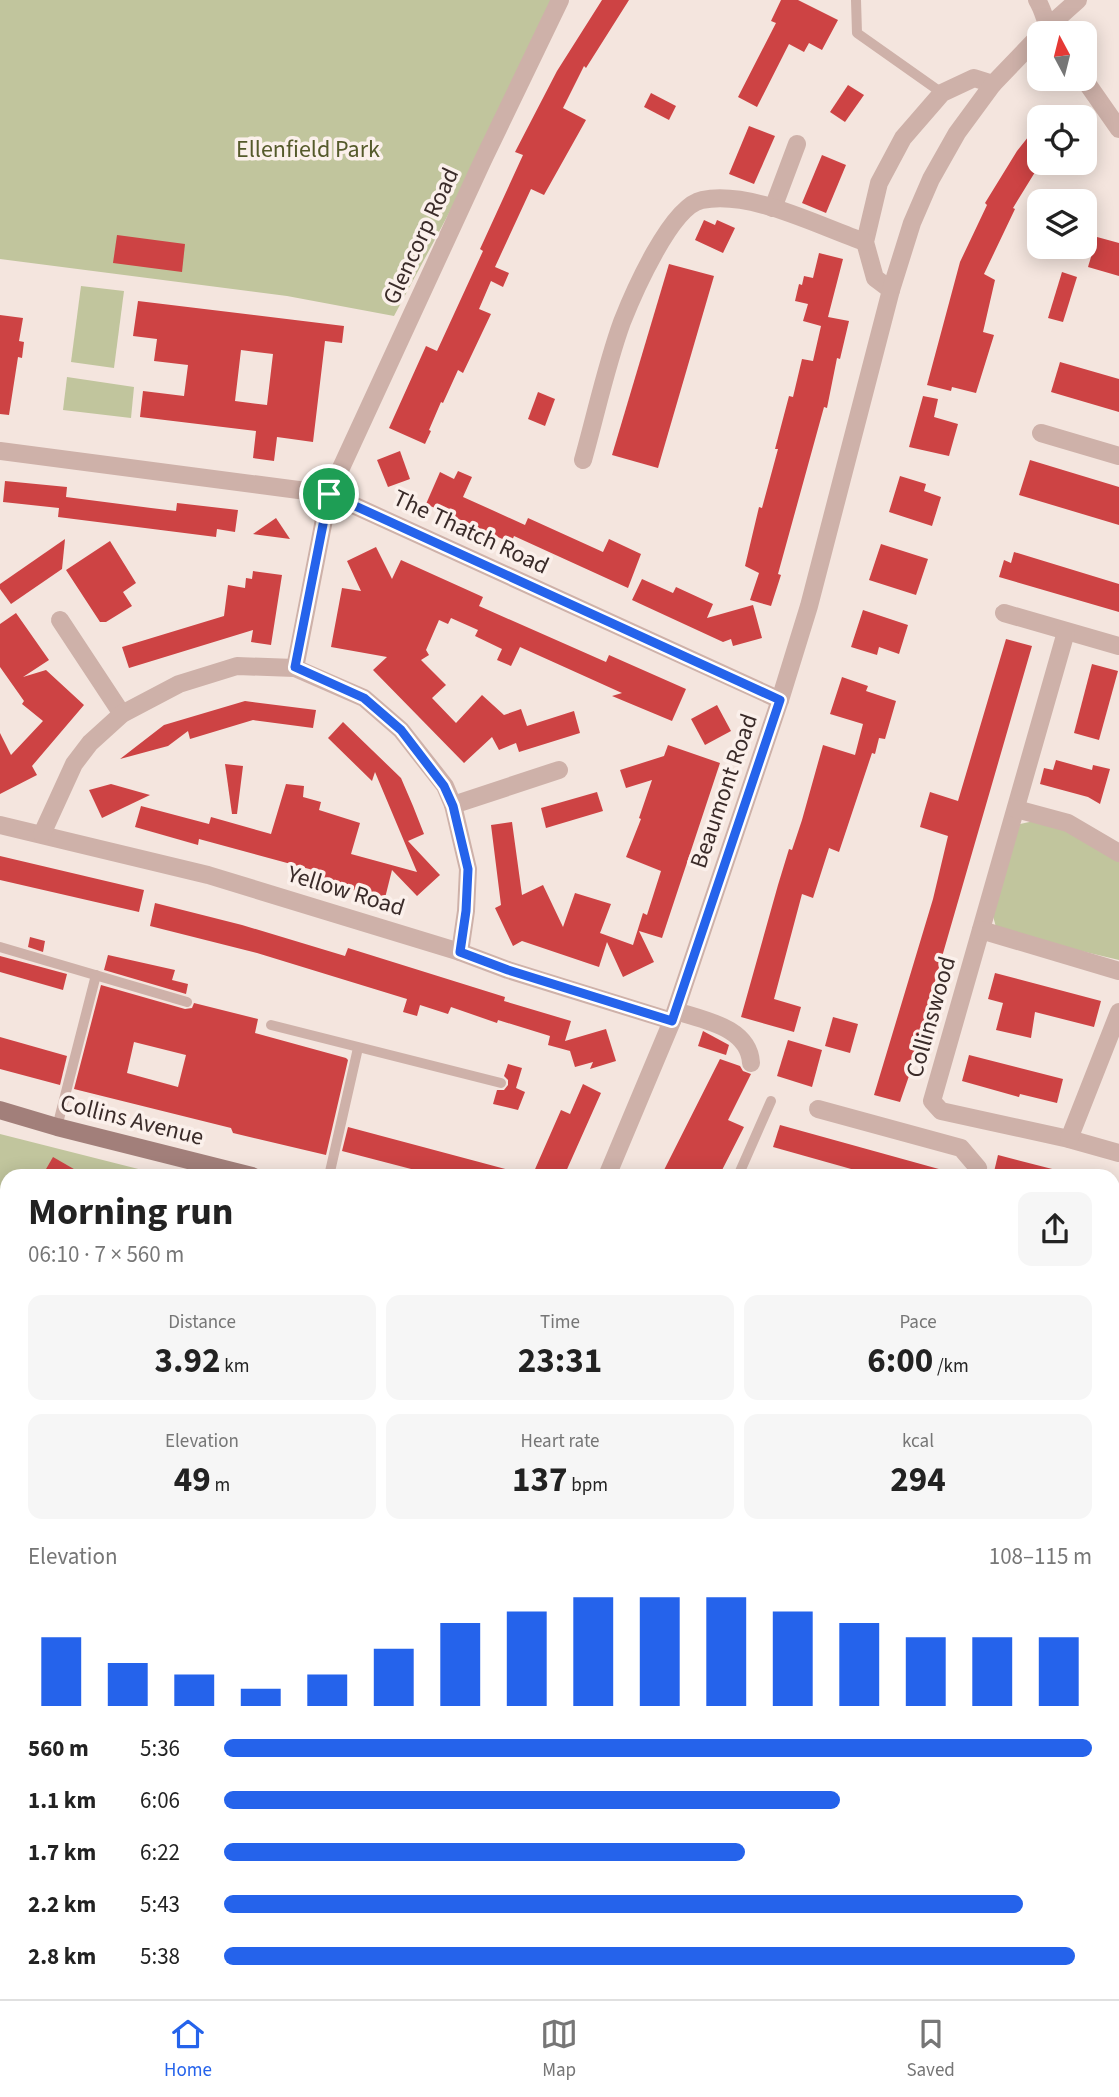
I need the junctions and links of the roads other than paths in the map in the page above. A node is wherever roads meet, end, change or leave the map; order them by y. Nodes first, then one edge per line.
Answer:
1 (560, 0) edge
2 (856, 0) edge
3 (1037, 0) edge
4 (1078, 0) edge
5 (1044, 21) edge
6 (1056, 21) edge
7 (1027, 50) edge
8 (993, 84) junction
9 (1092, 91) edge
10 (942, 93) junction
11 (1119, 129) edge
12 (797, 144) dead end
13 (773, 208) junction
14 (865, 242) junction
15 (891, 290) junction
16 (1041, 433) dead end
17 (0, 451) edge
18 (1119, 456) edge
19 (583, 460) dead end
20 (329, 494) junction
21 (1004, 613) dead end
22 (61, 620) dead end
23 (1066, 632) junction
24 (1119, 646) edge
25 (295, 667) junction
26 (780, 700) junction
27 (122, 714) junction
28 (559, 770) dead end
29 (453, 806) junction
30 (1016, 809) junction
31 (0, 825) edge
32 (42, 834) junction
33 (1119, 853) edge
34 (981, 930) junction
35 (0, 947) edge
36 (460, 952) junction
37 (1119, 971) edge
38 (96, 975) junction
39 (187, 1002) dead end
40 (1119, 1012) edge
41 (674, 1016) junction
42 (271, 1025) dead end
43 (358, 1048) junction
44 (751, 1063) dead end
45 (501, 1083) dead end
46 (771, 1101) dead end
47 (818, 1109) dead end
48 (0, 1110) edge
49 (57, 1127) junction
50 (1069, 1139) junction
51 (1119, 1153) edge
52 (210, 1169) edge
53 (331, 1169) edge
54 (610, 1169) edge
55 (741, 1169) edge
56 (978, 1169) edge

1 - 20 street, Glencorp Road
2 - 10 lane
3 - 5 street
4 - 6 street, Beaumont Road
7 - 8 street, Beaumont Road
8 - 10 street
8 - 15 street, Beaumont Road
9 - 11 street
10 - 14 street
12 - 13 street
13 - 14 street
13 - 19 street
14 - 15 street
15 - 26 street, Beaumont Road
16 - 18 street
17 - 20 street, The Thatch Road
20 - 25 street, Glencorp Road
20 - 26 street, The Thatch Road
21 - 23 street
22 - 27 street
23 - 24 street
23 - 30 street, Collinswood
25 - 27 street
25 - 29 street
26 - 41 street, Beaumont Road
27 - 32 street
28 - 29 street
29 - 36 street
30 - 33 street
30 - 34 street, Collinswood
31 - 32 street, Yellow Road
32 - 36 street, Yellow Road
34 - 37 street, Collinswood
34 - 50 street, Collinswood
35 - 38 lane
36 - 41 street, Yellow Road
38 - 39 lane
38 - 49 lane
40 - 50 street
41 - 44 street, Yellow Road
41 - 54 street, Beaumont Road
42 - 43 lane
43 - 45 lane
43 - 53 lane
46 - 55 lane
47 - 56 street
48 - 49 main road, Collins Avenue
49 - 52 main road, Collins Avenue
50 - 51 street, Collinswood

